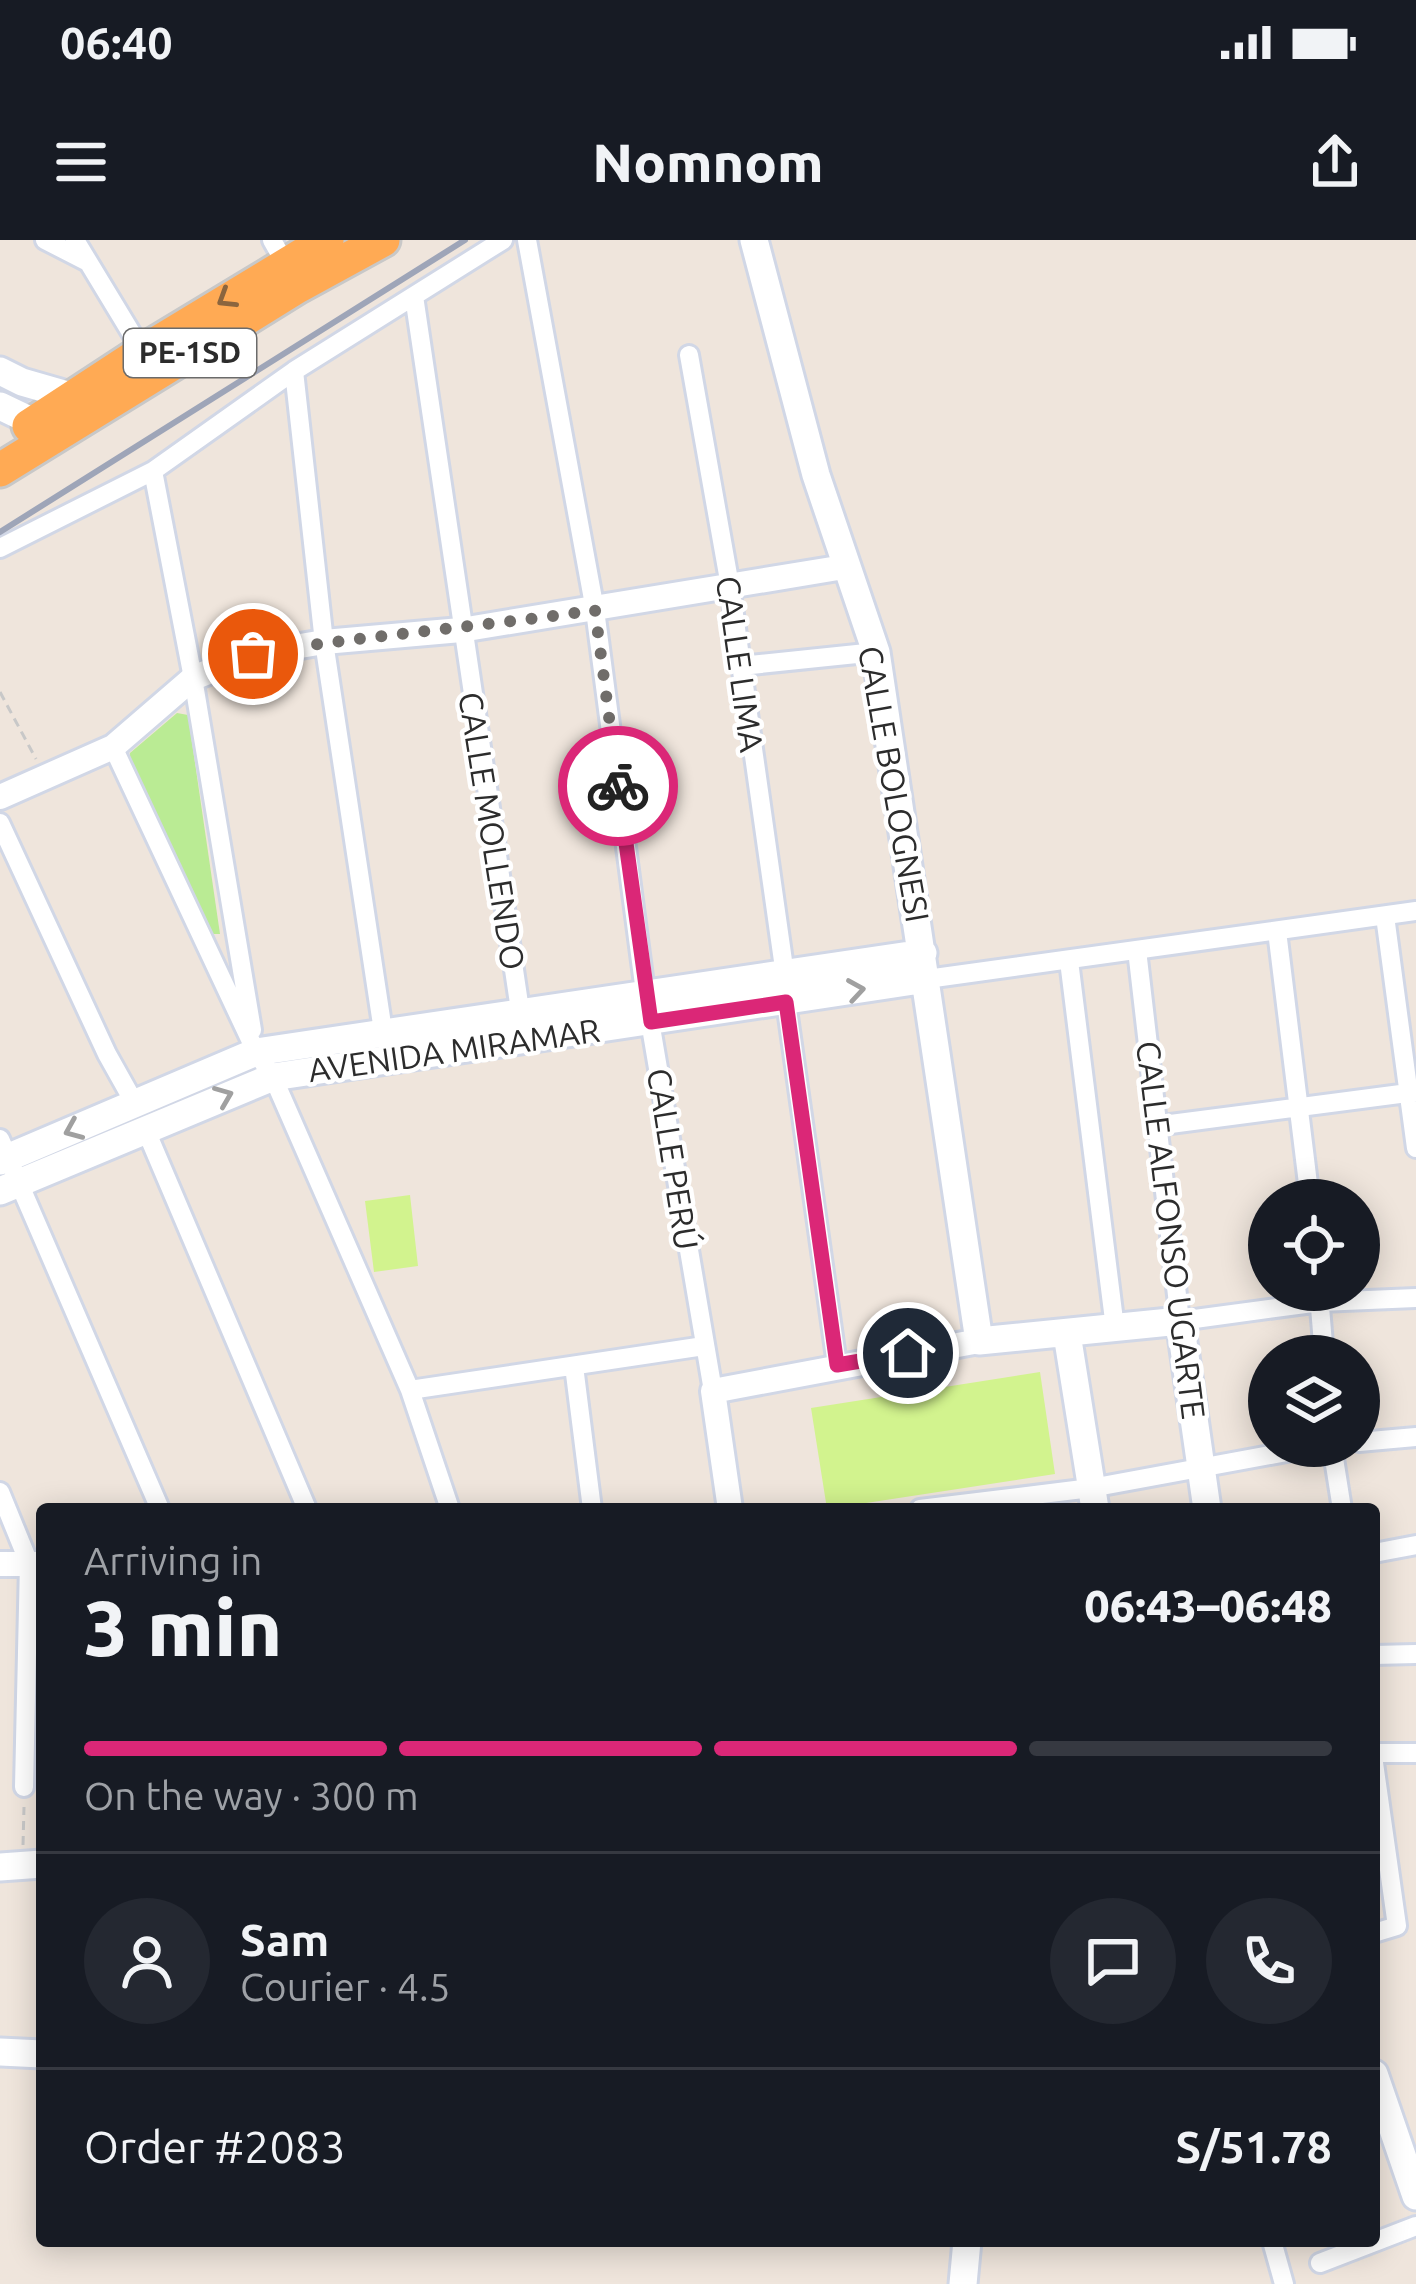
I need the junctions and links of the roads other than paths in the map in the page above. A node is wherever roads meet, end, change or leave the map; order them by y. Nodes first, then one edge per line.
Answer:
1 (45, 240) edge
2 (75, 240) edge
3 (327, 240) edge
4 (383, 240) edge
5 (503, 240) edge
6 (527, 240) edge
7 (754, 240) edge
8 (86, 261) junction
9 (285, 263) edge
10 (414, 296) junction
11 (689, 355) dead end
12 (149, 363) junction
13 (0, 370) edge
14 (294, 371) junction
15 (89, 401) junction
16 (0, 406) edge
17 (46, 428) junction
18 (0, 449) edge
19 (0, 470) edge
20 (153, 471) junction
21 (0, 548) edge
22 (844, 567) junction
23 (730, 586) junction
24 (595, 610) junction
25 (461, 630) junction
26 (323, 642) junction
27 (876, 652) junction
28 (741, 666) junction
29 (194, 678) junction
30 (113, 747) junction
31 (0, 797) edge
32 (0, 823) edge
33 (1416, 911) edge
34 (1385, 916) junction
35 (1277, 931) junction
36 (1137, 950) junction
37 (1069, 961) junction
38 (925, 966) junction
39 (785, 988) junction
40 (644, 992) junction
41 (520, 1010) junction
42 (651, 1022) junction
43 (383, 1031) junction
44 (256, 1052) junction
45 (273, 1077) junction
46 (1412, 1092) edge
47 (1300, 1108) junction
48 (140, 1116) junction
49 (1155, 1126) junction
50 (1416, 1148) edge
51 (6, 1166) edge
52 (1308, 1179) edge
53 (1380, 1297) edge
54 (1416, 1298) edge
55 (1248, 1309) edge
56 (1180, 1321) junction
57 (1115, 1328) junction
58 (1067, 1334) junction
59 (979, 1341) junction
60 (704, 1346) junction
61 (837, 1365) junction
62 (574, 1366) junction
63 (410, 1390) junction
64 (713, 1391) junction
65 (1416, 1437) edge
66 (1380, 1440) edge
67 (1248, 1461) edge
68 (1335, 1467) edge
69 (1203, 1470) junction
70 (0, 1492) edge
71 (1093, 1499) edge
72 (157, 1503) edge
73 (304, 1503) edge
74 (448, 1503) edge
75 (591, 1503) edge
76 (729, 1503) edge
77 (1020, 1503) edge
78 (1207, 1503) edge
79 (1341, 1503) edge
80 (1416, 1546) edge
81 (1380, 1552) edge
82 (0, 1564) edge
83 (36, 1564) edge
84 (1416, 1654) edge
85 (1380, 1655) edge
86 (1380, 1753) edge
87 (1416, 1753) edge
88 (24, 1787) road end
89 (1380, 1855) edge
90 (1380, 1932) edge
91 (0, 2052) edge
92 (36, 2054) edge
93 (1384, 2133) edge
94 (1416, 2196) edge
95 (1416, 2226) edge
96 (1380, 2240) edge
97 (966, 2247) edge
98 (1274, 2247) edge
99 (1362, 2247) edge
100 (1320, 2263) dead end
101 (962, 2284) edge
102 (1284, 2284) edge

1 - 8 street
2 - 8 street
3 - 9 highway, PE-1SD
4 - 9 highway, PE-1SD
5 - 10 street
6 - 24 street, CALLE PERÚ
7 - 22 main road, CALLE BOLOGNESI
8 - 12 street
9 - 12 highway, PE-1SD
10 - 14 street
10 - 25 street, CALLE MOLLENDO
11 - 23 street, CALLE LIMA
12 - 15 highway, PE-1SD
13 - 15 main road
14 - 20 street
14 - 26 street
15 - 17 highway, PE-1SD
16 - 17 main road
17 - 18 highway, PE-1SD
17 - 19 highway, PE-1SD
20 - 21 street
20 - 29 street
22 - 23 street
22 - 27 main road, CALLE BOLOGNESI
23 - 24 street
23 - 28 street, CALLE LIMA
24 - 25 street
24 - 40 street, CALLE PERÚ
25 - 26 street
25 - 41 street, CALLE MOLLENDO
26 - 29 street
26 - 43 street
27 - 28 street
27 - 38 main road, CALLE BOLOGNESI
28 - 39 street, CALLE LIMA
29 - 30 street
29 - 44 street
30 - 31 street
30 - 44 street
32 - 48 street
33 - 34 street
34 - 35 street
34 - 46 street
35 - 36 street
35 - 47 street
36 - 37 street
36 - 49 street, CALLE ALFONSO UGARTE
37 - 38 street
37 - 57 street
38 - 39 main road, AVENIDA MIRAMAR
38 - 59 main road, CALLE BOLOGNESI
39 - 40 main road, AVENIDA MIRAMAR
39 - 42 main road, AVENIDA MIRAMAR
39 - 61 street, CALLE LIMA
40 - 41 main road, AVENIDA MIRAMAR
40 - 42 street, CALLE PERÚ
41 - 43 main road, AVENIDA MIRAMAR
42 - 45 main road, AVENIDA MIRAMAR
42 - 60 street, CALLE PERÚ
43 - 44 main road, AVENIDA MIRAMAR
44 - 45 street
44 - 48 main road, AVENIDA MIRAMAR
48 -> 45 main road, AVENIDA MIRAMAR
45 - 63 street
46 - 47 street
46 - 50 street
47 - 49 street
47 - 52 street
48 - 51 main road, AVENIDA MIRAMAR
48 - 73 street
49 - 56 street, CALLE ALFONSO UGARTE
51 - 72 street
53 - 54 street
55 - 56 street
56 - 57 main road
56 - 69 main road, CALLE ALFONSO UGARTE
57 - 58 main road
58 - 59 main road
58 - 71 main road
59 - 61 street
60 - 62 street
60 - 64 street, CALLE PERÚ
61 - 64 street
62 - 63 street
62 - 75 street
63 - 74 street
64 - 76 street, CALLE PERÚ
65 - 66 street
67 - 69 street
68 - 79 street
69 - 71 street
69 - 78 main road, CALLE ALFONSO UGARTE
70 - 83 street
71 - 77 street
80 - 81 street
82 - 83 street
83 - 88 street
84 - 85 street
86 - 87 street
89 - 90 street
91 - 92 main road
93 - 94 main road
95 - 96 street
97 - 101 main road
98 - 102 street
99 - 100 street

